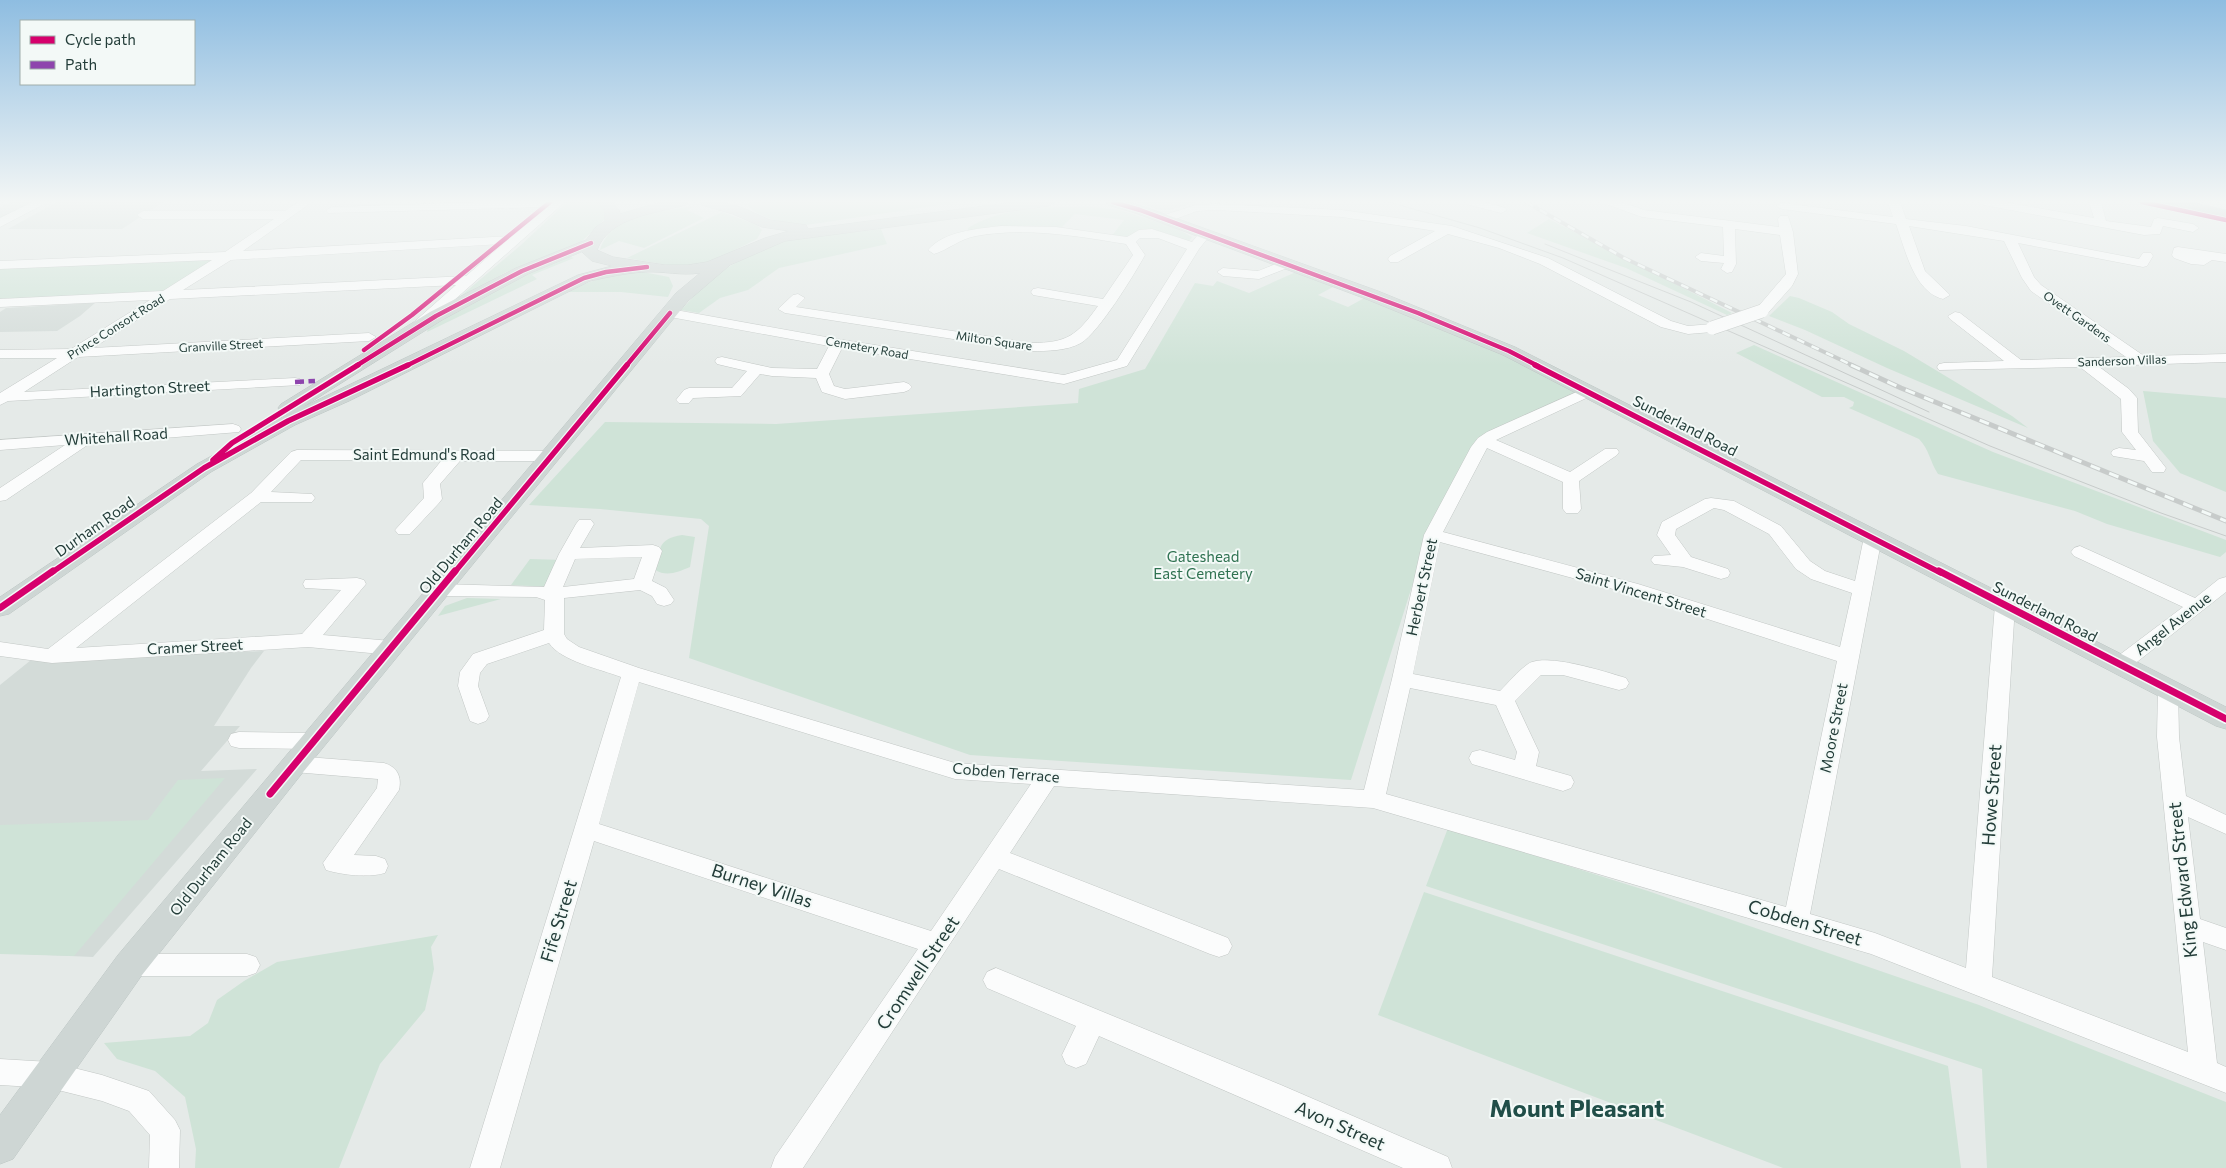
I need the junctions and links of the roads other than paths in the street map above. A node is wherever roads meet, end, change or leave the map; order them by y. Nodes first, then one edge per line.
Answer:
1 (228, 256) edge
2 (2147, 256) dead end
3 (215, 257) edge
4 (496, 257) edge
5 (556, 257) edge
6 (595, 257) edge
7 (735, 257) edge
8 (1138, 257) edge
9 (1189, 257) edge
10 (1259, 257) edge
11 (1398, 257) edge
12 (1530, 257) edge
13 (1701, 257) dead end
14 (1728, 257) edge
15 (1790, 257) edge
16 (1914, 257) edge
17 (2018, 257) edge
18 (2108, 257) edge
19 (1394, 259) dead end
20 (724, 262) junction
21 (1286, 264) junction
22 (0, 265) edge
23 (1728, 265) joint
24 (647, 268) junction
25 (667, 271) junction
26 (1223, 272) dead end
27 (470, 280) junction
28 (1038, 292) dead end
29 (1943, 295) dead end
30 (166, 296) junction
31 (682, 297) junction
32 (798, 298) dead end
33 (0, 303) edge
34 (1105, 303) junction
35 (670, 313) junction
36 (829, 316) junction
37 (1955, 316) dead end
38 (911, 329) junction
39 (408, 333) junction
40 (369, 337) dead end
41 (805, 337) junction
42 (837, 343) junction
43 (886, 351) junction
44 (74, 353) junction
45 (0, 354) edge
46 (2226, 358) edge
47 (722, 361) dead end
48 (2140, 361) junction
49 (2084, 363) junction
50 (2017, 364) junction
51 (756, 369) junction
52 (822, 374) junction
53 (1970, 378) dead end
54 (295, 382) dead end
55 (904, 387) dead end
56 (1590, 391) junction
57 (2, 398) edge
58 (684, 400) dead end
59 (232, 429) dead end
60 (86, 439) junction
61 (1484, 441) junction
62 (0, 445) edge
63 (1611, 452) dead end
64 (2119, 453) dead end
65 (455, 456) junction
66 (551, 456) junction
67 (2154, 463) joint
68 (204, 468) junction
69 (1571, 478) junction
70 (0, 496) edge
71 (257, 497) junction
72 (306, 498) dead end
73 (1572, 509) dead end
74 (585, 524) dead end
75 (404, 530) dead end
76 (1433, 535) junction
77 (1873, 537) junction
78 (2080, 552) dead end
79 (568, 554) junction
80 (1660, 560) dead end
81 (1685, 561) junction
82 (1721, 573) dead end
83 (2226, 583) edge
84 (312, 584) dead end
85 (643, 584) junction
86 (440, 590) junction
87 (1862, 590) junction
88 (550, 594) junction
89 (664, 600) dead end
90 (2005, 605) junction
91 (2197, 606) junction
92 (0, 608) edge
93 (554, 634) junction
94 (308, 640) junction
95 (391, 648) junction
96 (0, 649) edge
97 (52, 656) junction
98 (1848, 657) junction
99 (2121, 664) junction
100 (632, 673) junction
101 (1402, 679) junction
102 (1619, 683) dead end
103 (2168, 688) junction
104 (1504, 699) junction
105 (478, 716) dead end
106 (2226, 719) edge
107 (239, 740) dead end
108 (314, 741) junction
109 (1480, 758) dead end
110 (294, 764) junction
111 (1524, 769) junction
112 (1048, 777) junction
113 (1563, 782) dead end
114 (1373, 798) junction
115 (2174, 800) junction
116 (2226, 824) edge
117 (586, 829) junction
118 (995, 857) junction
119 (376, 866) dead end
120 (1796, 920) junction
121 (2187, 926) junction
122 (2226, 939) edge
123 (937, 944) junction
124 (1218, 946) dead end
125 (130, 965) junction
126 (247, 966) dead end
127 (996, 980) dead end
128 (1978, 984) junction
129 (1092, 1020) junction
130 (1076, 1055) dead end
131 (0, 1072) edge
132 (50, 1075) junction
133 (2215, 1076) edge
134 (0, 1146) edge
135 (164, 1168) edge
136 (485, 1168) edge
137 (786, 1168) edge
138 (1437, 1168) edge

1 - 30 street, Prince Consort Road
2 - 18 street
3 - 22 street
4 - 27 street
5 - 39 main road
6 - 24 main road
7 - 20 main road
8 - 34 street, Milton Square
9 - 43 street, Cemetery Road
10 - 21 main road, Sunderland Road
11 - 19 street
12 - 15 street, bridge
13 - 23 street
14 - 23 street
16 - 29 street
17 - 48 street, Ovett Gardens
20 - 25 main road
20 - 31 main road, Old Durham Road
21 - 26 street
21 - 56 main road, Sunderland Road
24 - 25 main road
24 - 68 main road
25 - 31 main road
27 - 30 street
27 - 39 street
28 - 34 street
30 - 33 street
30 - 44 street, Prince Consort Road
31 - 35 main road, Old Durham Road
32 - 36 street
34 - 38 street, Milton Square
35 - 41 street, Cemetery Road
35 - 66 main road, Old Durham Road
36 - 38 street, Milton Square
36 - 41 street
37 - 50 street
38 - 43 street
39 - 68 main road
40 - 44 street, Granville Street
41 - 42 street, Cemetery Road
42 - 43 street, Cemetery Road
42 - 52 street
44 - 45 street, Granville Street
44 - 57 street, Prince Consort Road
46 - 48 street, Sanderson Villas
47 - 51 street
48 - 49 street, Sanderson Villas
49 - 50 street, Sanderson Villas
49 - 67 street
50 - 53 street, Sanderson Villas
51 - 52 street
51 - 58 street
52 - 55 street
54 - 57 street, Hartington Street
56 - 61 street
56 - 77 main road, Sunderland Road
59 - 60 street, Whitehall Road
60 - 62 street, Whitehall Road
60 - 70 street
61 - 69 street
61 - 76 street, Herbert Street
63 - 69 street
64 - 67 street
65 - 66 street, Saint Edmund's Road
65 - 71 street, Saint Edmund's Road
65 - 75 street
66 - 86 main road, Old Durham Road
68 - 92 main road, Durham Road
69 - 73 street
71 - 72 street
71 - 97 street
74 - 79 street
76 - 98 street, Saint Vincent Street
76 - 101 street, Herbert Street
77 - 87 street, Moore Street
77 - 90 main road, Sunderland Road
78 - 91 street
79 - 85 street
79 - 88 street
80 - 81 street
81 - 82 street
81 - 87 street
83 - 91 street, Angel Avenue
84 - 94 street
85 - 88 street
85 - 89 street
86 - 88 street
86 - 95 main road, Old Durham Road
87 - 98 street, Moore Street
88 - 93 street
90 - 99 main road, Sunderland Road
90 - 128 street, Howe Street
91 - 99 street, Angel Avenue
93 - 100 street, Cobden Terrace
93 - 105 street
94 - 95 street, Cramer Street
94 - 97 street, Cramer Street
95 - 108 main road, Old Durham Road
96 - 97 street, Cramer Street
98 - 120 street, Moore Street
99 - 103 main road, Sunderland Road
100 - 112 street, Cobden Terrace
100 - 117 street, Fife Street
101 - 104 street
101 - 114 street, Herbert Street
102 - 104 street
103 - 106 main road, Sunderland Road
103 - 115 street, King Edward Street
104 - 111 street
107 - 108 street
108 - 110 main road, Old Durham Road
109 - 111 street
110 - 119 street
110 - 125 main road, Old Durham Road
111 - 113 street
112 - 114 street, Cobden Terrace
112 - 118 street, Cromwell Street
114 - 120 street, Cobden Street
115 - 116 street
115 - 121 street, King Edward Street
117 - 123 street, Burney Villas
117 - 136 street, Fife Street
118 - 123 street, Cromwell Street
118 - 124 street
120 - 128 street, Cobden Street
121 - 122 street
121 - 133 street, King Edward Street
123 - 137 street, Cromwell Street
125 - 126 street
125 - 132 main road, Old Durham Road
127 - 129 street, Avon Street
128 - 133 street, Cobden Street
129 - 130 street
129 - 138 street, Avon Street
131 - 132 street
132 - 134 main road, Old Durham Road
132 - 135 street

